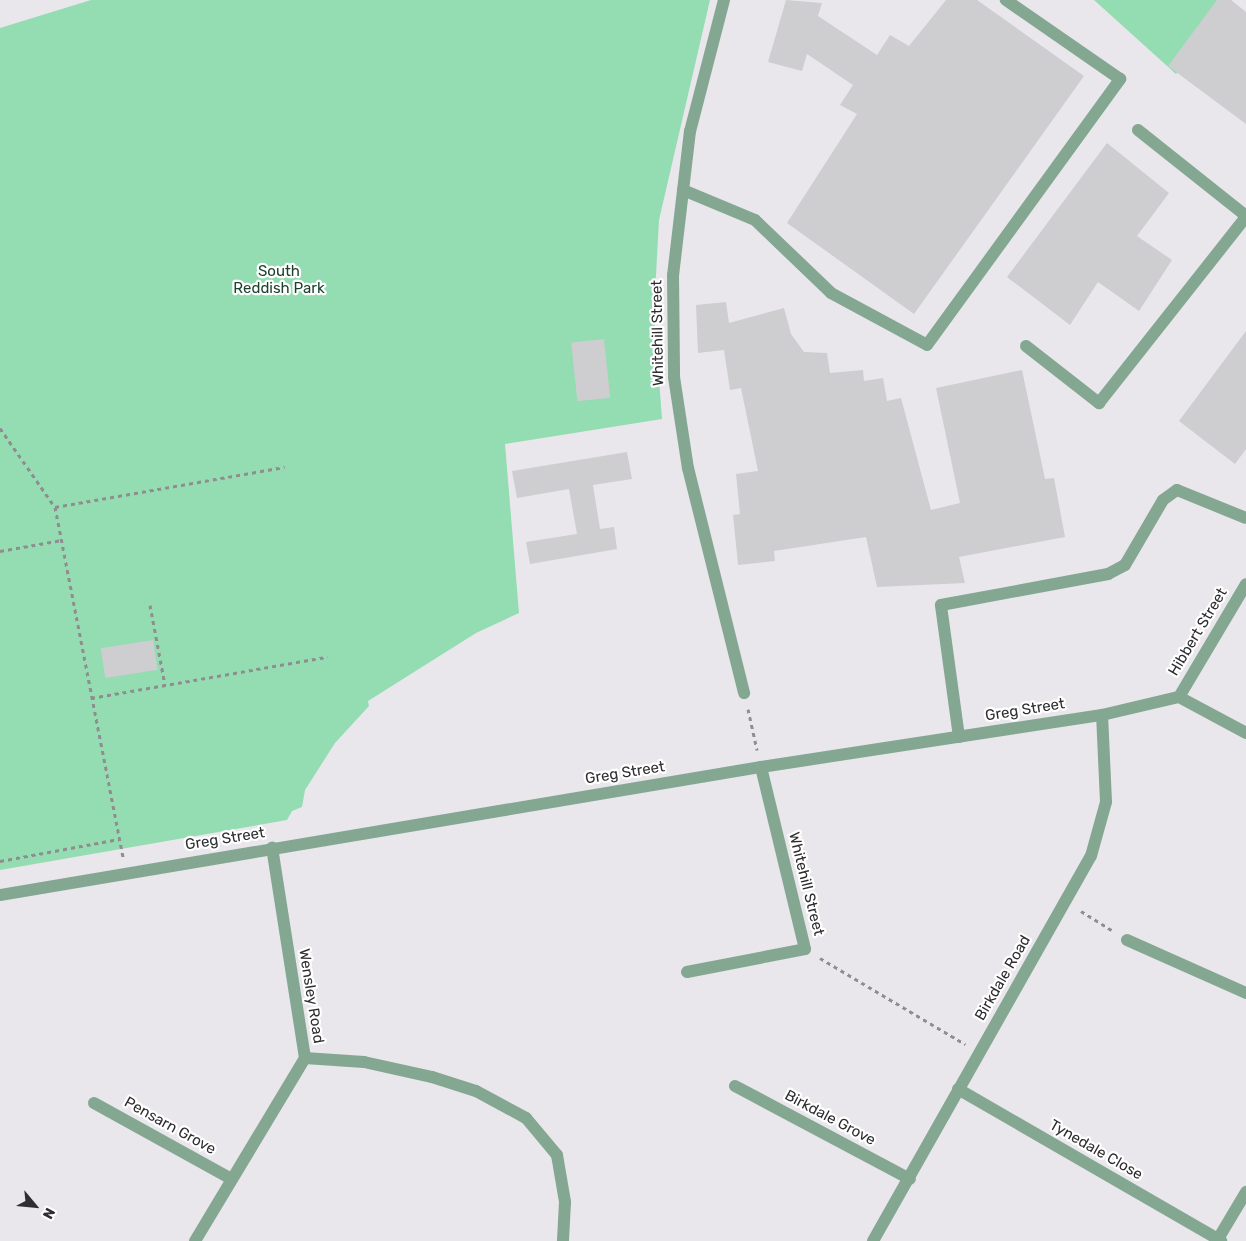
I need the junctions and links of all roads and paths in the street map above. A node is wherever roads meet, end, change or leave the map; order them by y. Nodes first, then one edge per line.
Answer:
1 (724, 0) edge
2 (1006, 0) edge
3 (1138, 130) dead end
4 (683, 190) junction
5 (1246, 217) edge
6 (1026, 346) dead end
7 (0, 428) edge
8 (285, 467) dead end
9 (54, 507) junction
10 (1246, 518) edge
11 (62, 540) junction
12 (0, 551) edge
13 (1246, 584) edge
14 (150, 605) dead end
15 (327, 657) dead end
16 (165, 685) junction
17 (744, 693) joint
18 (1179, 697) junction
19 (91, 698) junction
20 (1102, 715) junction
21 (1246, 734) edge
22 (959, 737) junction
23 (761, 767) junction
24 (119, 839) junction
25 (272, 848) junction
26 (0, 861) edge
27 (127, 872) junction
28 (0, 895) edge
29 (1065, 902) junction
30 (1127, 940) joint
31 (805, 949) junction
32 (687, 972) dead end
33 (1246, 993) edge
34 (978, 1052) junction
35 (304, 1058) junction
36 (735, 1086) dead end
37 (958, 1089) junction
38 (94, 1104) dead end
39 (230, 1178) junction
40 (910, 1179) junction
41 (1246, 1192) edge
42 (1220, 1240) edge
43 (195, 1241) edge
44 (563, 1241) edge
45 (873, 1241) edge

1 - 4 street, Whitehill Street
2 - 4 street
3 - 5 street
4 - 17 street, Whitehill Street
5 - 6 street
7 - 9 path
8 - 9 path
9 - 11 path
10 - 22 street
11 - 12 path
11 - 19 path
13 - 18 street, Hibbert Street
14 - 16 path
15 - 16 path
16 - 19 path
17 - 23 path
18 - 20 street, Greg Street
18 - 21 street
19 - 24 path
20 - 22 street, Greg Street
20 - 29 street, Birkdale Road
22 - 23 street, Greg Street
23 - 25 street, Greg Street
23 - 31 street, Whitehill Street
24 - 26 path
24 - 27 path
25 - 27 street, Greg Street
25 - 35 street, Wensley Road
27 - 28 street, Greg Street
29 - 30 path
29 - 34 street, Birkdale Road
30 - 33 street
31 - 32 street, Whitehill Street
31 - 34 path
34 - 37 street, Birkdale Road
35 - 39 street, Wensley Road
35 - 44 street
36 - 40 street, Birkdale Grove
37 - 40 street, Birkdale Road
37 - 42 street, Tynedale Close
38 - 39 street, Pensarn Grove
39 - 43 street, Wensley Road
40 - 45 street, Birkdale Road
41 - 42 street, Tynedale Close

